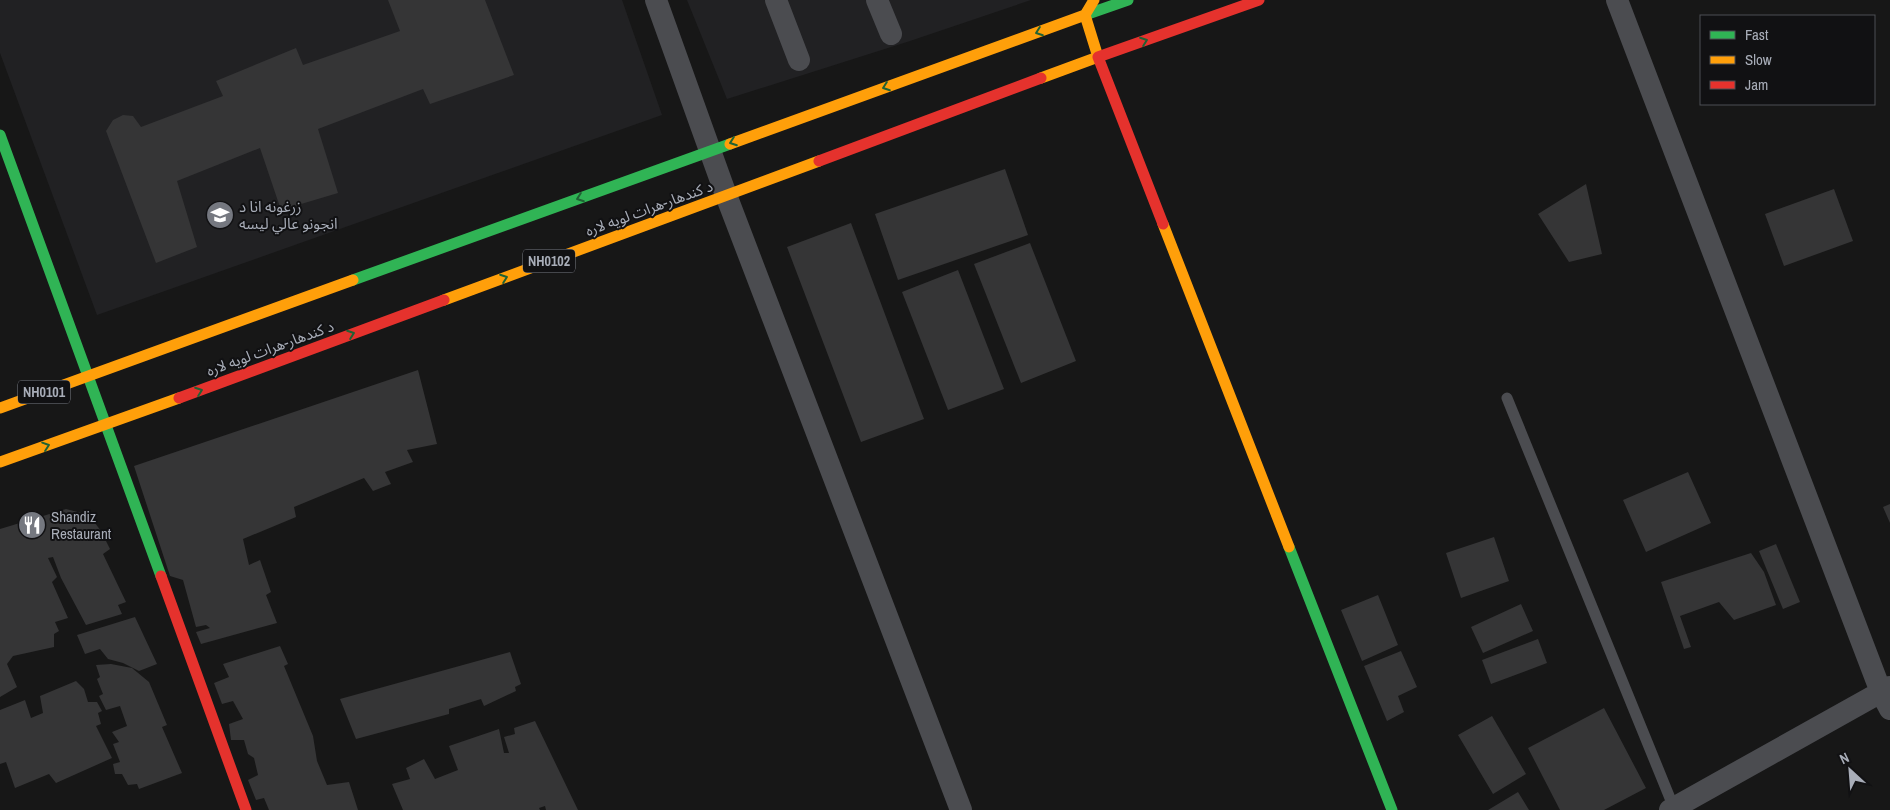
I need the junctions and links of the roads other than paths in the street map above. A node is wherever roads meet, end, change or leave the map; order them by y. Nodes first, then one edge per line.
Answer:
1 (656, 0) edge
2 (776, 0) edge
3 (877, 0) edge
4 (1094, 0) edge
5 (1128, 0) edge
6 (1259, 0) edge
7 (1617, 0) edge
8 (1085, 15) junction
9 (891, 34) dead end
10 (1098, 57) junction
11 (799, 60) dead end
12 (0, 134) edge
13 (711, 150) junction
14 (726, 195) junction
15 (88, 377) junction
16 (1507, 398) dead end
17 (0, 408) edge
18 (106, 425) junction
19 (0, 462) edge
20 (1887, 696) edge
21 (1672, 809) edge
22 (246, 810) edge
23 (961, 810) edge
24 (1392, 810) edge

1 - 13 street
2 - 11 street
3 - 9 street
4 - 8 main road
5 - 8 main road
10 -> 6 main road, د کندهار-هرات لويه لاره
7 - 20 street
8 - 10 main road
8 -> 13 main road
10 - 14 main road, د کندهار-هرات لويه لاره / NH0102
10 - 24 main road
12 - 15 main road
13 - 14 street
13 -> 15 main road
18 -> 14 main road, د کندهار-هرات لويه لاره / NH0102
14 - 23 street
15 - 17 main road, NH0101
15 - 18 main road
16 - 21 lane
19 -> 18 main road, د کندهار-هرات لويه لاره / NH0102
18 - 22 main road
20 - 21 street

